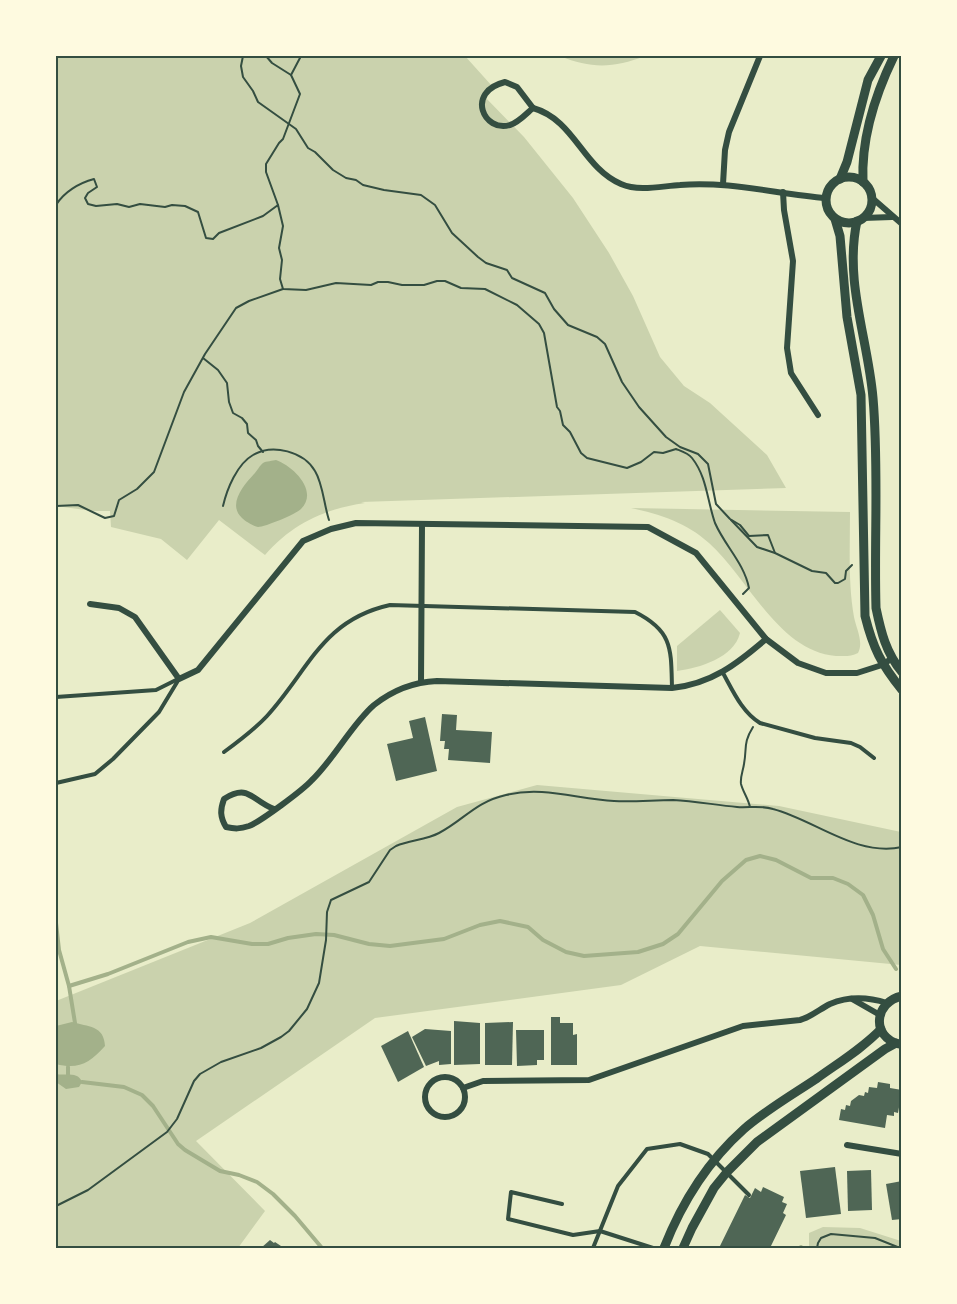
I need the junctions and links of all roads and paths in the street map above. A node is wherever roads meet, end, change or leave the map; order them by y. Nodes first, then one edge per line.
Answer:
1 (243, 56) edge
2 (266, 56) edge
3 (301, 56) edge
4 (760, 56) edge
5 (880, 56) edge
6 (894, 56) edge
7 (291, 75) junction
8 (533, 108) junction
9 (288, 123) junction
10 (840, 179) junction
11 (863, 182) junction
12 (723, 184) junction
13 (783, 192) junction
14 (871, 197) junction
15 (826, 198) junction
16 (56, 204) edge
17 (278, 205) junction
18 (892, 217) junction
19 (835, 219) junction
20 (860, 220) junction
21 (902, 224) edge
22 (283, 290) junction
23 (203, 358) junction
24 (818, 415) dead end
25 (263, 452) junction
26 (56, 506) edge
27 (224, 506) dead end
28 (730, 519) junction
29 (422, 525) junction
30 (331, 529) junction
31 (775, 553) junction
32 (852, 565) dead end
33 (737, 601) junction
34 (90, 604) dead end
35 (421, 606) junction
36 (766, 639) junction
37 (891, 659) junction
38 (882, 664) junction
39 (902, 672) edge
40 (723, 673) junction
41 (179, 679) junction
42 (421, 682) junction
43 (672, 688) junction
44 (902, 690) edge
45 (56, 697) edge
46 (757, 721) junction
47 (224, 752) dead end
48 (874, 758) dead end
49 (56, 783) edge
50 (750, 807) junction
51 (274, 809) junction
52 (902, 847) edge
53 (902, 996) edge
54 (852, 999) junction
55 (887, 1003) junction
56 (880, 1015) junction
57 (881, 1029) junction
58 (899, 1044) edge
59 (463, 1088) junction
60 (847, 1145) dead end
61 (902, 1154) edge
62 (714, 1159) junction
63 (727, 1172) junction
64 (749, 1195) dead end
65 (562, 1204) dead end
66 (56, 1206) edge
67 (600, 1231) junction
68 (593, 1248) edge
69 (653, 1248) edge
70 (664, 1248) edge
71 (683, 1248) edge
72 (817, 1248) edge
73 (900, 1248) edge

1 - 9 path
2 - 7 path
3 - 7 path
4 - 12 street
5 - 10 street
6 - 11 street
7 - 9 path
8 - 8 street
8 - 12 street
9 - 17 path
9 - 28 path
10 - 11 street
10 - 15 street
11 - 14 street
12 - 13 street
13 - 15 street
13 - 24 street
14 - 18 street
14 - 20 street
15 - 19 street
16 - 17 path
17 - 22 path
18 - 20 street
18 - 21 street
19 - 20 street
19 - 38 street
20 - 37 street
22 - 23 path
22 - 33 path
23 - 25 path
23 - 26 path
25 - 27 path
25 - 30 path
28 - 31 path
28 - 31 path
29 - 30 street
29 - 33 street
29 - 35 street
30 - 41 street
31 - 32 path
33 - 36 street
34 - 41 street
35 - 42 street
35 - 43 lane
35 - 47 lane
36 - 38 street
36 - 40 street
37 - 38 street
37 - 39 street
38 - 44 street
40 - 43 street
40 - 46 lane
41 - 45 lane
41 - 49 lane
42 - 43 street
42 - 51 street
46 - 48 lane
46 - 50 path
50 - 52 path
50 - 66 path
51 - 51 street
53 - 55 street
54 - 55 street
54 - 56 street
54 - 59 street
55 - 56 street
56 - 57 street
57 - 58 street
57 - 62 street
58 - 63 street
59 - 59 street
60 - 61 street
62 - 63 lane
62 - 67 lane
62 - 70 street
63 - 64 lane
63 - 71 street
65 - 67 lane
67 - 68 lane
67 - 69 lane
72 - 73 path

